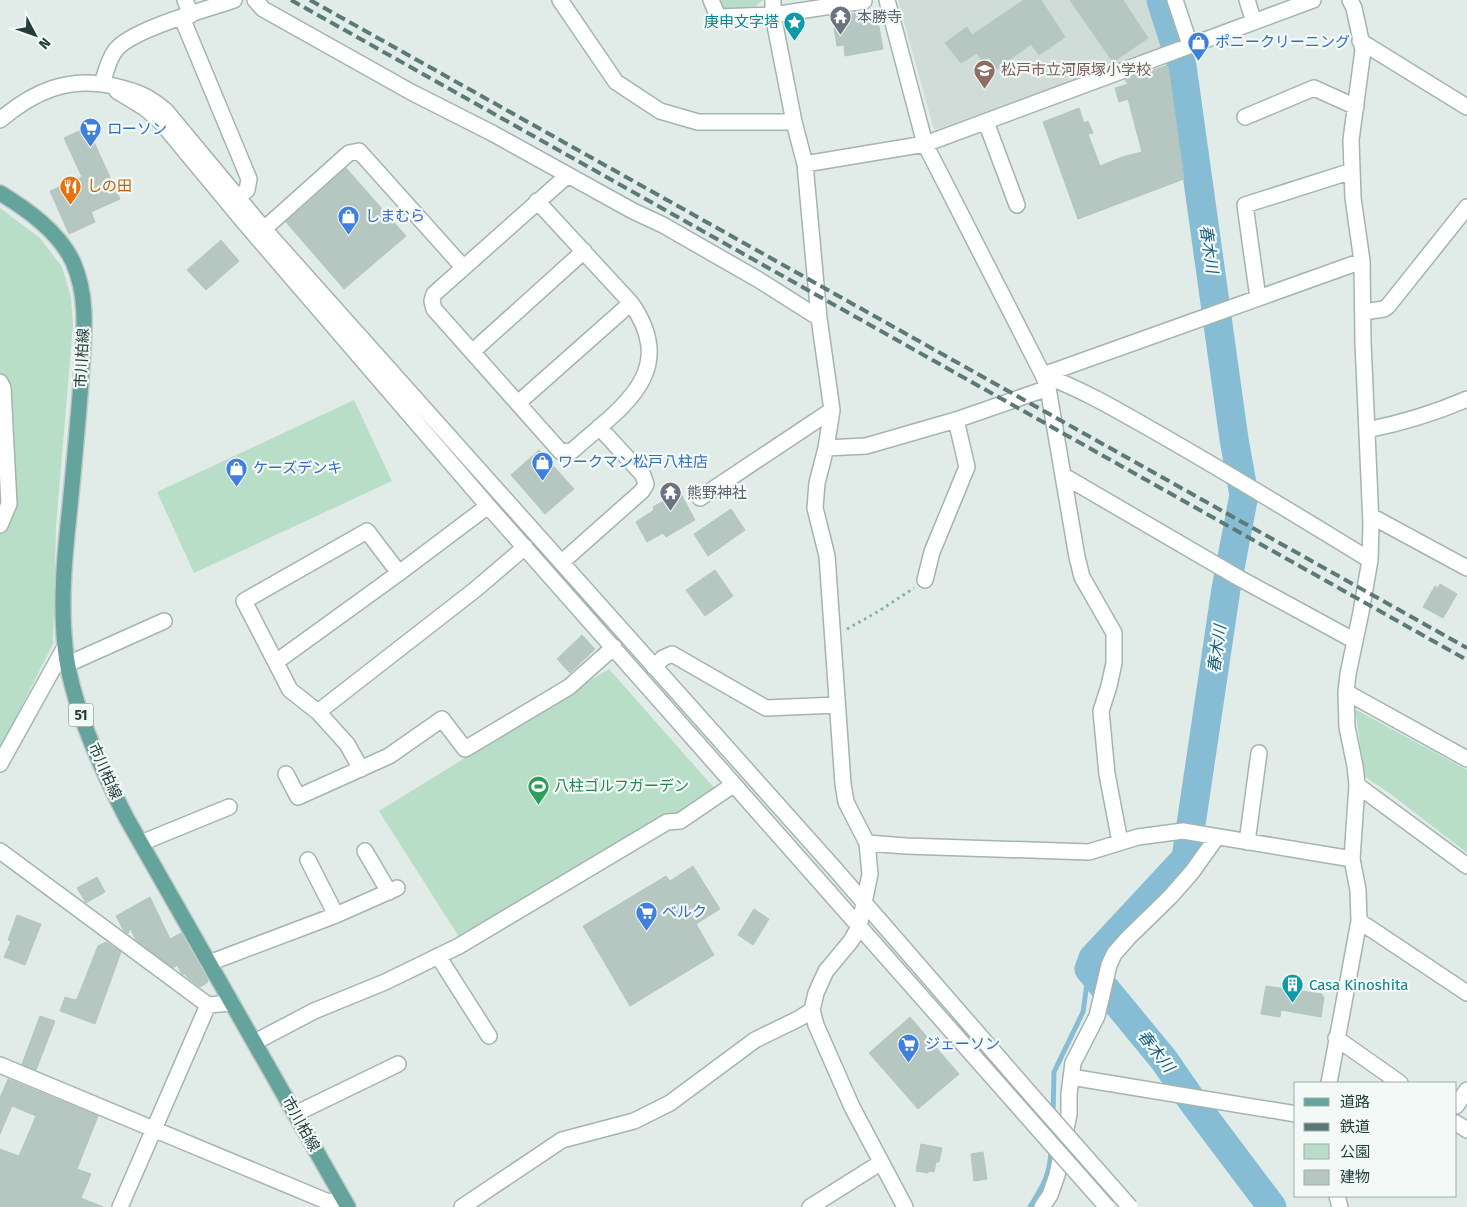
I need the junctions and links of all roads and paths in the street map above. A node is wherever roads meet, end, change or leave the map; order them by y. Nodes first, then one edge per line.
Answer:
1 (185, 0) edge
2 (234, 0) edge
3 (255, 0) edge
4 (560, 0) edge
5 (711, 0) edge
6 (773, 0) edge
7 (864, 0) edge
8 (887, 0) edge
9 (1175, 0) edge
10 (1247, 0) edge
11 (1313, 0) edge
12 (1350, 0) edge
13 (773, 15) junction
14 (187, 16) junction
15 (1254, 22) junction
16 (1360, 41) junction
17 (1187, 47) junction
18 (102, 84) junction
19 (1467, 106) edge
20 (1356, 108) junction
21 (1245, 117) dead end
22 (0, 120) edge
23 (794, 122) junction
24 (986, 122) junction
25 (925, 144) junction
26 (805, 164) junction
27 (1352, 170) junction
28 (568, 175) junction
29 (0, 193) edge
30 (238, 197) junction
31 (537, 201) junction
32 (1017, 205) dead end
33 (1467, 207) edge
34 (264, 229) junction
35 (584, 252) junction
36 (1362, 262) junction
37 (463, 268) junction
38 (1258, 298) junction
39 (631, 303) junction
40 (1363, 312) junction
41 (819, 318) junction
42 (472, 352) junction
43 (1046, 381) junction
44 (0, 382) edge
45 (1467, 399) edge
46 (518, 403) junction
47 (832, 410) junction
48 (956, 420) junction
49 (599, 427) junction
50 (1367, 430) junction
51 (826, 448) junction
52 (1064, 476) junction
53 (700, 498) dead end
54 (488, 506) junction
55 (1371, 516) junction
56 (0, 525) edge
57 (525, 548) junction
58 (1370, 560) junction
59 (562, 562) junction
60 (1467, 568) edge
61 (400, 573) junction
62 (925, 580) joint
63 (164, 621) dead end
64 (834, 637) junction
65 (1356, 641) junction
66 (64, 647) junction
67 (614, 647) junction
68 (276, 662) junction
69 (68, 664) junction
70 (654, 667) junction
71 (1346, 692) junction
72 (837, 705) junction
73 (318, 712) junction
74 (1259, 753) dead end
75 (1467, 759) edge
76 (0, 764) edge
77 (361, 769) junction
78 (286, 774) dead end
79 (733, 785) junction
80 (1357, 785) junction
81 (228, 807) dead end
82 (1217, 837) junction
83 (1120, 842) junction
84 (1247, 842) junction
85 (141, 843) junction
86 (867, 843) junction
87 (0, 851) edge
88 (365, 851) dead end
89 (1352, 859) junction
90 (308, 860) dead end
91 (1467, 866) edge
92 (864, 904) junction
93 (336, 916) junction
94 (1358, 921) junction
95 (859, 927) junction
96 (438, 956) junction
97 (209, 963) junction
98 (1467, 993) edge
99 (232, 1003) junction
100 (208, 1005) junction
101 (812, 1010) junction
102 (489, 1036) dead end
103 (1336, 1038) junction
104 (255, 1042) junction
105 (398, 1064) dead end
106 (0, 1065) edge
107 (1071, 1077) junction
108 (1329, 1082) edge
109 (1399, 1082) edge
110 (1467, 1090) edge
111 (1457, 1105) edge
112 (296, 1114) junction
113 (1294, 1114) edge
114 (153, 1130) junction
115 (880, 1163) junction
116 (325, 1204) edge
117 (347, 1205) edge
118 (120, 1207) edge
119 (462, 1207) edge
120 (810, 1207) edge
121 (905, 1207) edge
122 (1042, 1207) edge
123 (1107, 1207) edge
124 (1130, 1207) edge

1 - 14 street
2 - 14 street
3 - 28 street
4 - 23 street
5 - 13 street
6 - 13 street
7 - 13 street
8 - 25 street
9 - 17 street
10 - 15 street
11 - 15 street
12 - 16 street
13 - 23 street
14 - 18 street
14 - 30 street
15 - 17 street
16 - 19 street
16 - 20 street
17 - 24 street
18 - 22 street
18 - 30 street
18 - 54 street
20 - 21 street
20 - 27 street
23 - 26 street
24 - 25 street
24 - 32 street
25 - 26 street
25 - 43 street
26 - 41 street
27 - 36 street
27 - 38 street
28 - 31 street
28 - 41 street
29 - 66 main road, 市川柏線 / 51
30 - 34 street
31 - 35 street
31 - 37 street
33 - 40 street
34 - 37 street
34 - 59 street
35 - 39 street
35 - 42 street
36 - 38 street
36 - 40 street
37 - 42 street
38 - 43 street
39 - 46 street
39 - 49 street
40 - 50 street
41 - 47 street
42 - 46 street
43 - 48 street
43 - 52 street
43 - 58 street
44 - 56 street
45 - 50 street
46 - 49 street
47 - 51 street
47 - 53 street
48 - 51 street
48 - 62 street
49 - 59 street
50 - 55 street
51 - 64 street
52 - 65 street
52 - 83 street
54 - 57 street
54 - 61 street
55 - 58 street
55 - 60 street
57 - 67 street
57 - 73 street
58 - 65 street
59 - 70 street
61 - 68 street
61 - 68 street
62 - 64 path
63 - 69 street
64 - 72 street
65 - 71 street
66 - 69 main road, 市川柏線 / 51
66 - 76 street
67 - 77 street
67 - 79 street
68 - 73 street
69 - 85 main road, 市川柏線 / 51
70 - 72 street
70 - 92 street
71 - 75 street
71 - 80 street
72 - 86 street
73 - 77 street
74 - 84 street
77 - 78 street
79 - 95 street
79 - 96 street
80 - 89 street
80 - 91 street
81 - 85 street
82 - 83 street
82 - 84 street
82 - 107 street
83 - 86 street
84 - 89 street
85 - 97 main road, 市川柏線 / 51
86 - 92 street
87 - 100 street
88 - 93 street
89 - 94 street
90 - 93 street
92 - 95 street
92 - 124 street, bridge
93 - 97 street
94 - 98 street
94 - 103 street
95 - 101 street
95 - 123 street, bridge
96 - 102 street
96 - 104 street
97 - 99 main road, 市川柏線 / 51
99 - 100 street
99 - 104 main road, 市川柏線 / 51
100 - 114 street
101 - 115 street
101 - 119 street
103 - 108 street
103 - 109 street
104 - 112 main road, 市川柏線 / 51
105 - 112 street
106 - 114 street
107 - 113 street
107 - 122 street
110 - 111 street
112 - 117 main road, 市川柏線 / 51
114 - 116 street
114 - 118 street
115 - 120 street
115 - 121 street
116 - 117 street

